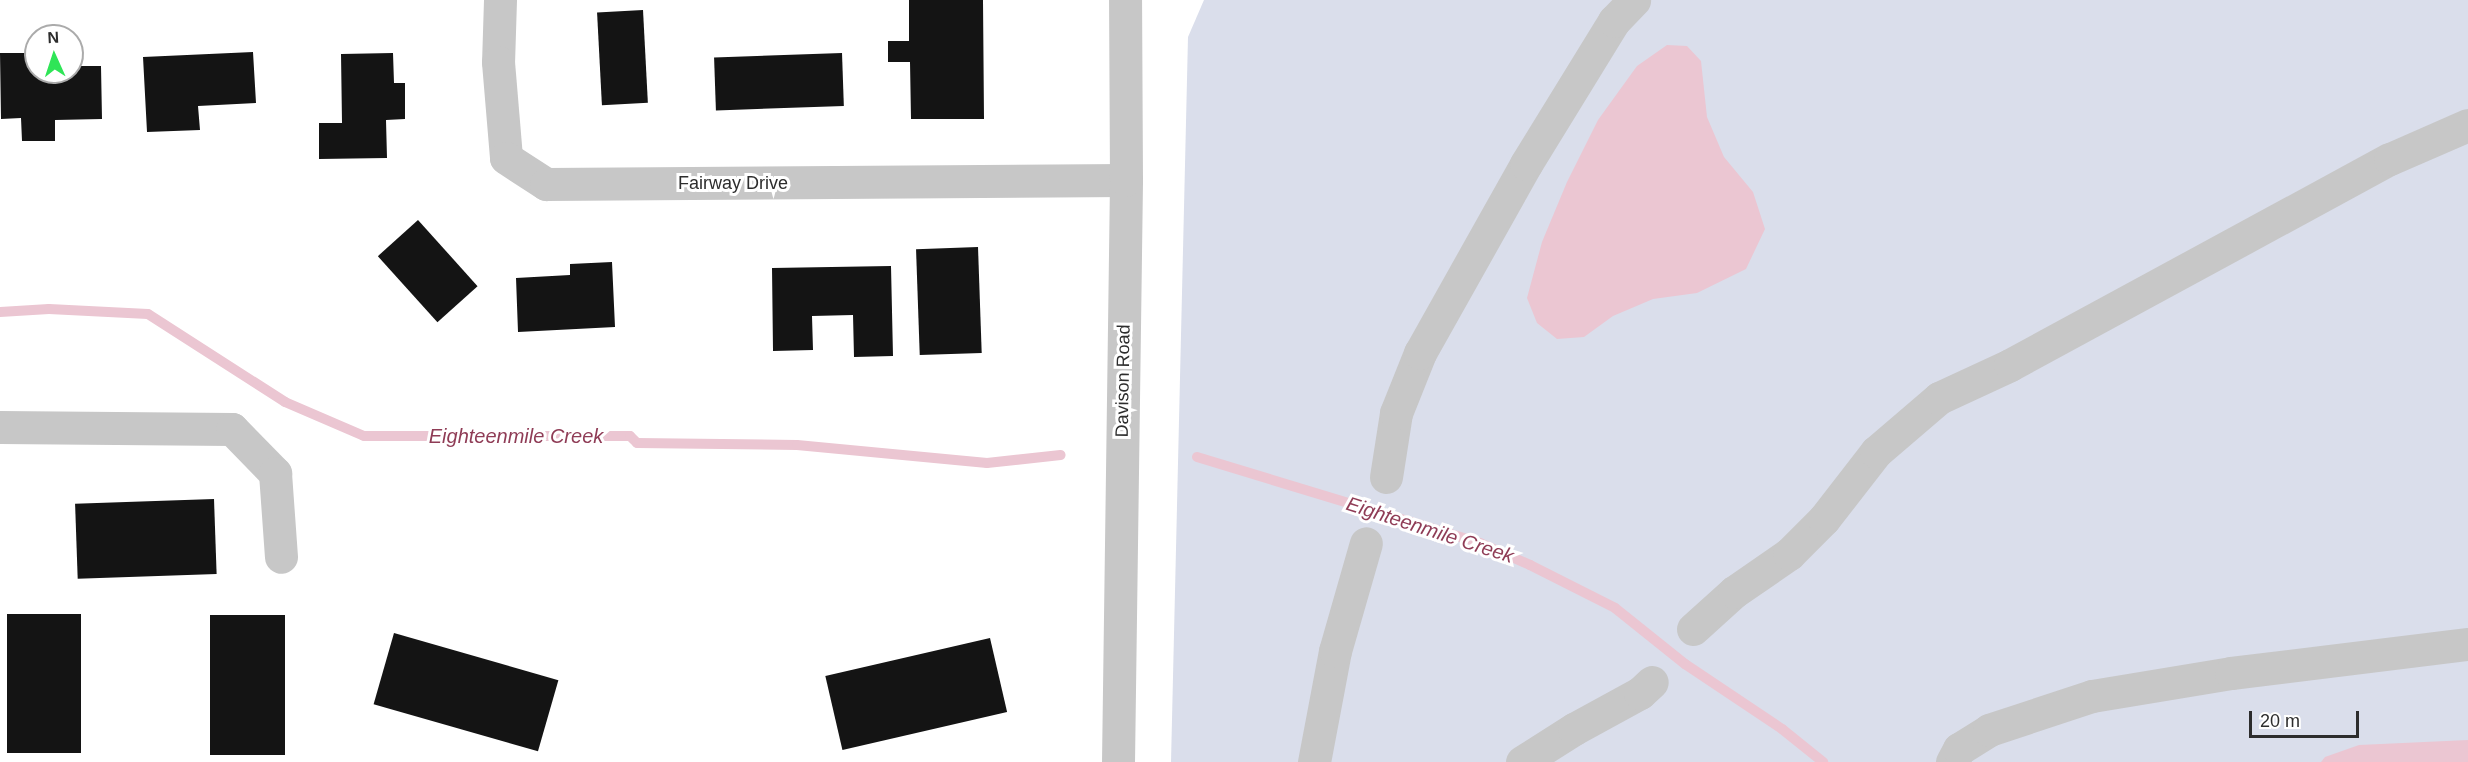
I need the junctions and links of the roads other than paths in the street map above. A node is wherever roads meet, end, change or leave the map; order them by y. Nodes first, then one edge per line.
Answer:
1 (500, 0) edge
2 (1125, 0) edge
3 (1635, 0) edge
4 (2468, 125) edge
5 (1126, 180) junction
6 (0, 426) edge
7 (1386, 477) dead end
8 (1366, 543) dead end
9 (281, 557) dead end
10 (1693, 629) dead end
11 (2468, 644) edge
12 (1652, 682) dead end
13 (1118, 762) edge
14 (1314, 762) edge
15 (1522, 762) edge
16 (1952, 762) edge

1 - 5 street, Fairway Drive
2 - 5 street, Davison Road
3 - 7 street
4 - 10 street
5 - 13 street, Davison Road
6 - 9 street
8 - 14 street
11 - 16 street
12 - 15 street

